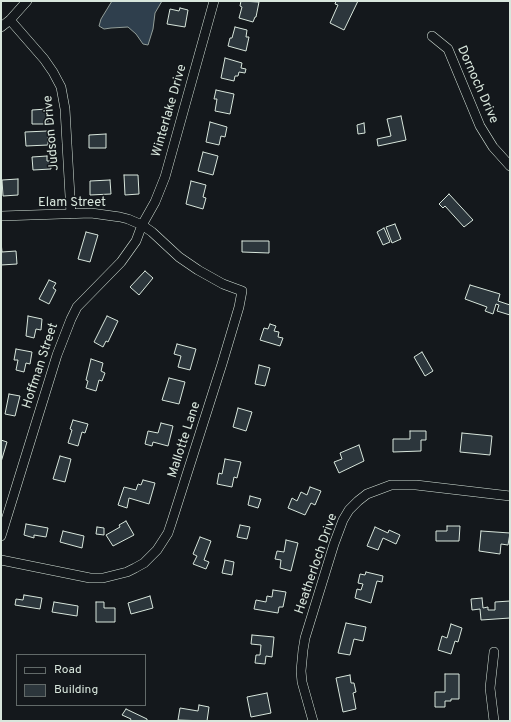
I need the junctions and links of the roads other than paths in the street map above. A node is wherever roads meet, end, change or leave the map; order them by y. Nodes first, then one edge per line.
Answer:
1 (27, 1) edge
2 (214, 1) edge
3 (10, 20) junction
4 (1, 27) edge
5 (432, 36) dead end
6 (510, 166) edge
7 (71, 214) junction
8 (1, 216) edge
9 (142, 225) junction
10 (510, 496) edge
11 (1, 536) edge
12 (1, 560) edge
13 (494, 652) dead end
14 (312, 721) edge
15 (494, 721) edge

1 - 3 street
2 - 9 street, Winterlake Drive
3 - 4 street
3 - 7 street, Judson Drive
5 - 6 street, Dornoch Drive
7 - 8 street, Elam Street
7 - 9 street, Elam Street
9 - 11 street, Hoffman Street
9 - 12 street, Mallotte Lane
10 - 14 street, Heatherloch Drive
13 - 15 street

